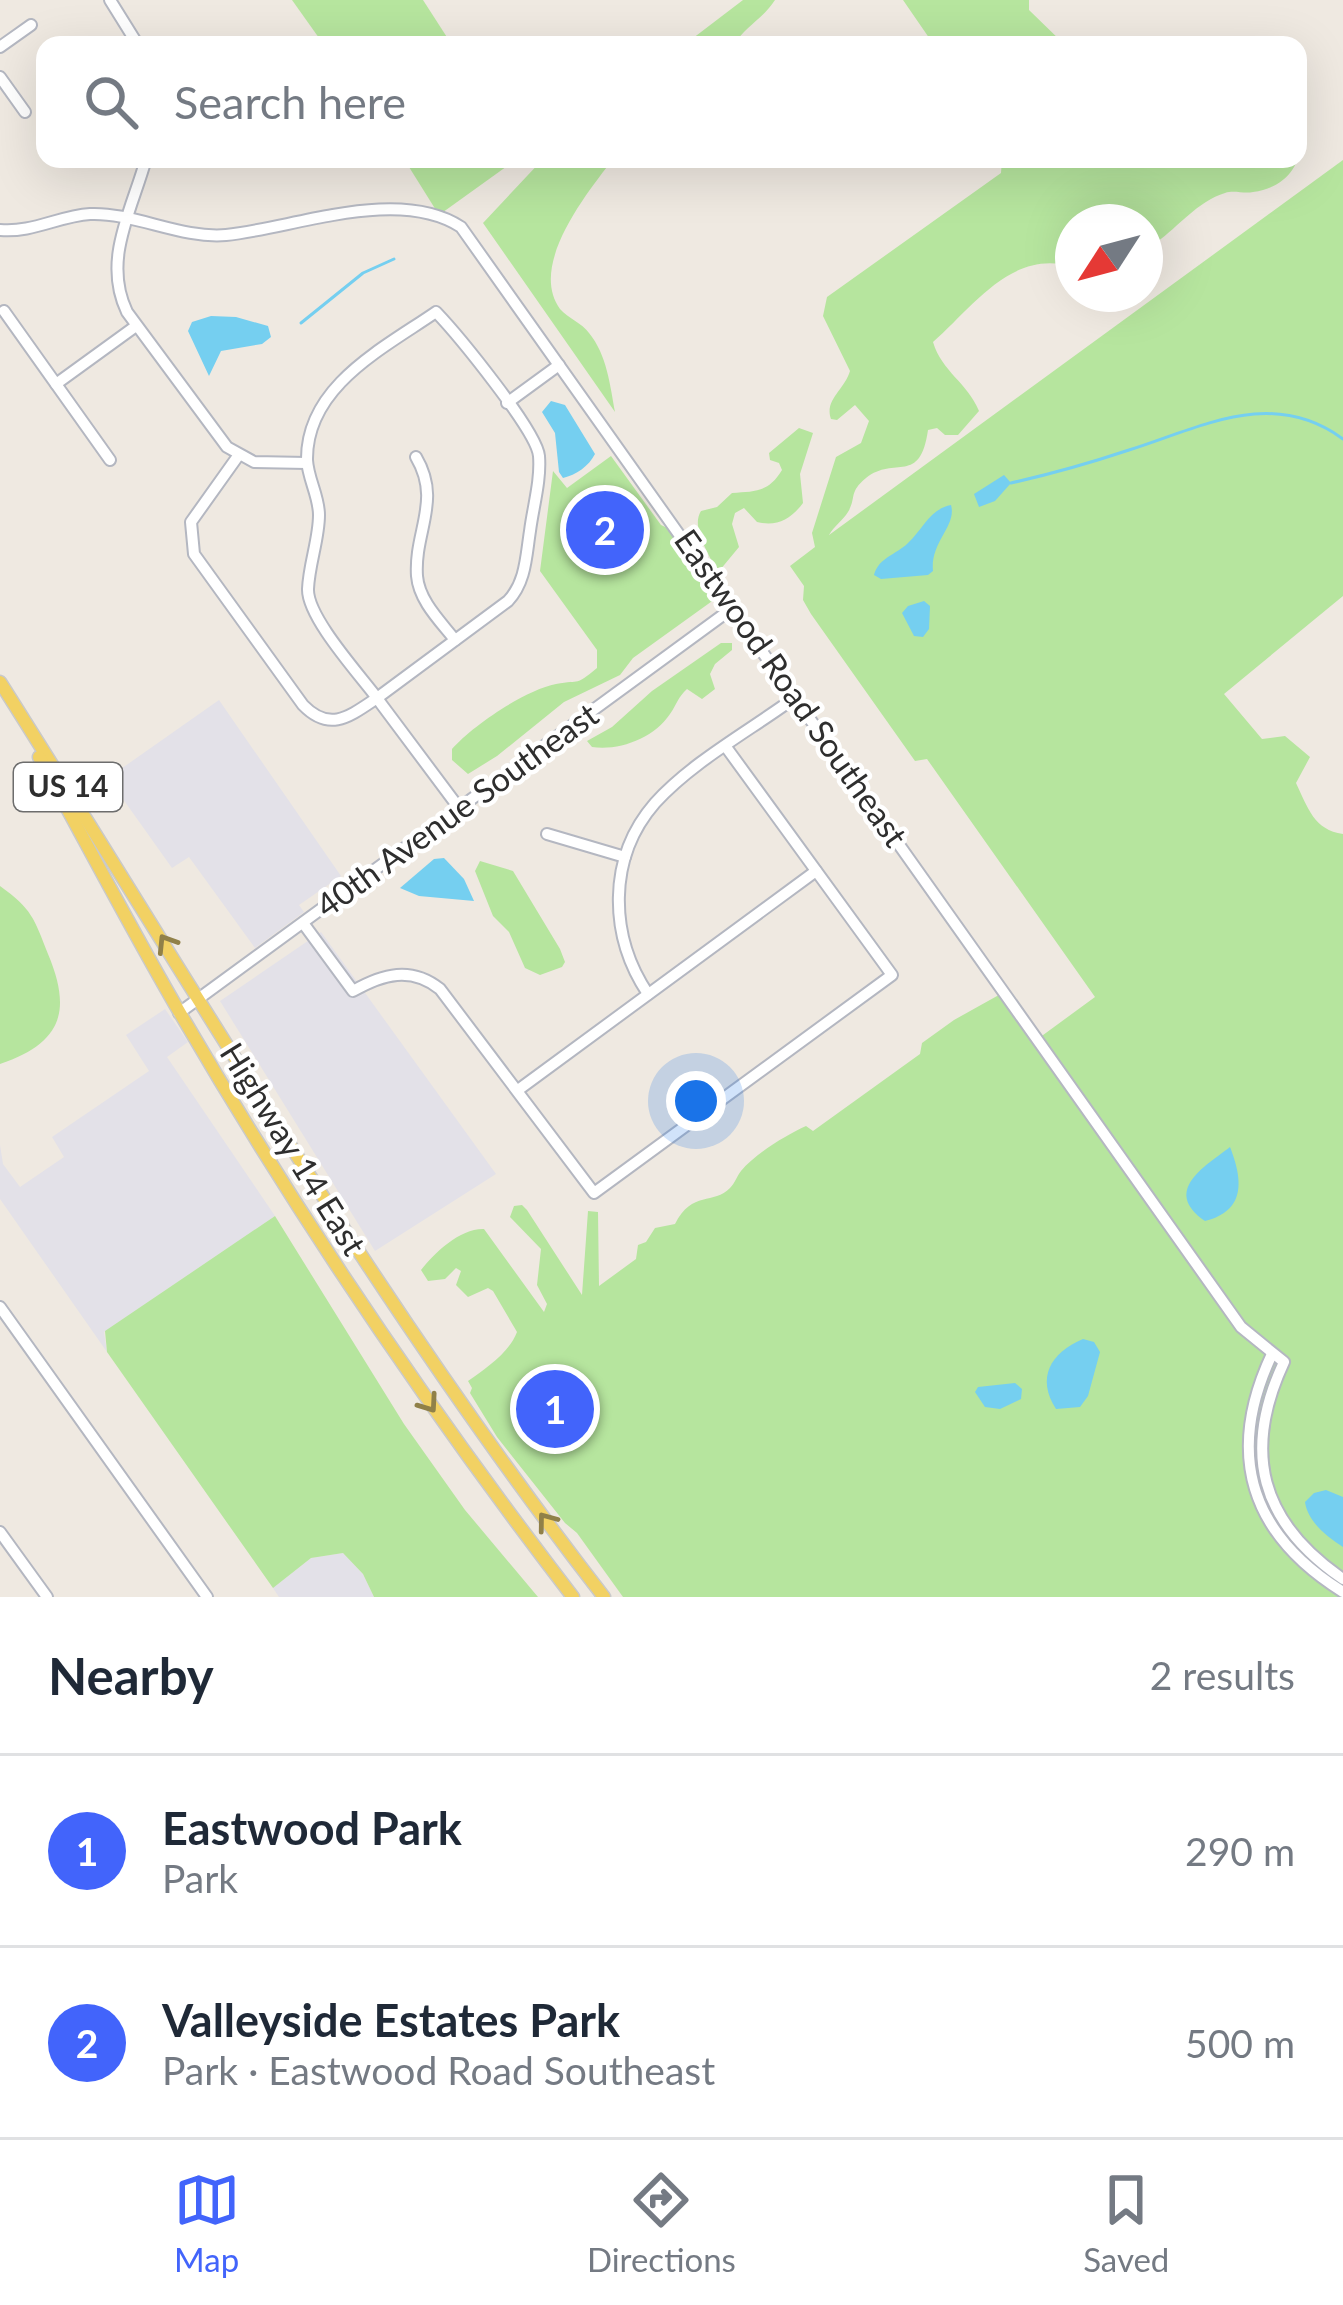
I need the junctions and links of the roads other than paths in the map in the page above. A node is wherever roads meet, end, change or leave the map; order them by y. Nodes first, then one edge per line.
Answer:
1 (129, 0) edge
2 (113, 5) edge
3 (31, 25) dead end
4 (132, 36) edge
5 (0, 46) edge
6 (0, 77) edge
7 (26, 112) dead end
8 (143, 168) edge
9 (125, 220) junction
10 (0, 230) edge
11 (4, 310) dead end
12 (136, 326) junction
13 (560, 365) junction
14 (56, 384) junction
15 (507, 403) junction
16 (238, 456) junction
17 (416, 458) dead end
18 (110, 460) dead end
19 (307, 463) junction
20 (734, 607) junction
21 (455, 640) junction
22 (1, 684) edge
23 (797, 696) junction
24 (377, 698) junction
25 (726, 747) junction
26 (459, 808) junction
27 (548, 834) dead end
28 (625, 857) junction
29 (816, 871) junction
30 (303, 923) junction
31 (648, 994) junction
32 (200, 998) junction
33 (179, 1013) junction
34 (518, 1090) junction
35 (0, 1307) edge
36 (1272, 1354) junction
37 (0, 1532) edge
38 (1343, 1579) edge
39 (1343, 1592) edge
40 (47, 1597) edge
41 (207, 1597) edge
42 (573, 1597) edge
43 (604, 1597) edge

1 - 2 street
2 - 4 street
3 - 5 street
6 - 7 street
8 - 9 street
9 - 10 street, Eastwood Road Southeast
9 - 12 street
9 - 13 street, Eastwood Road Southeast
11 - 14 street
12 - 14 street
12 - 16 street
13 - 15 street
13 - 20 street, Eastwood Road Southeast
14 - 18 street
15 - 19 street
15 - 21 street
16 - 19 street
16 - 24 street
17 - 21 street
19 - 24 street
20 - 23 street, Eastwood Road Southeast
20 - 26 street, 40th Avenue Southeast
21 - 24 street
32 -> 22 main road, Highway 14 East / US 14
22 - 33 main road, Highway 14 East / US 14
23 - 25 street
23 - 36 street, Eastwood Road Southeast
24 - 26 street
25 - 28 street
25 - 29 street
26 - 30 street, 40th Avenue Southeast
27 - 28 street
28 - 31 street
29 - 31 street
29 - 34 street
30 - 32 street, 40th Avenue Southeast
30 - 34 street
31 - 34 street
32 - 33 street, 40th Avenue Southeast
43 -> 32 main road, Highway 14 East / US 14
33 -> 42 main road, Highway 14 East / US 14
35 - 41 street
36 - 38 street, Eastwood Road Southeast
36 - 39 street
37 - 40 street

